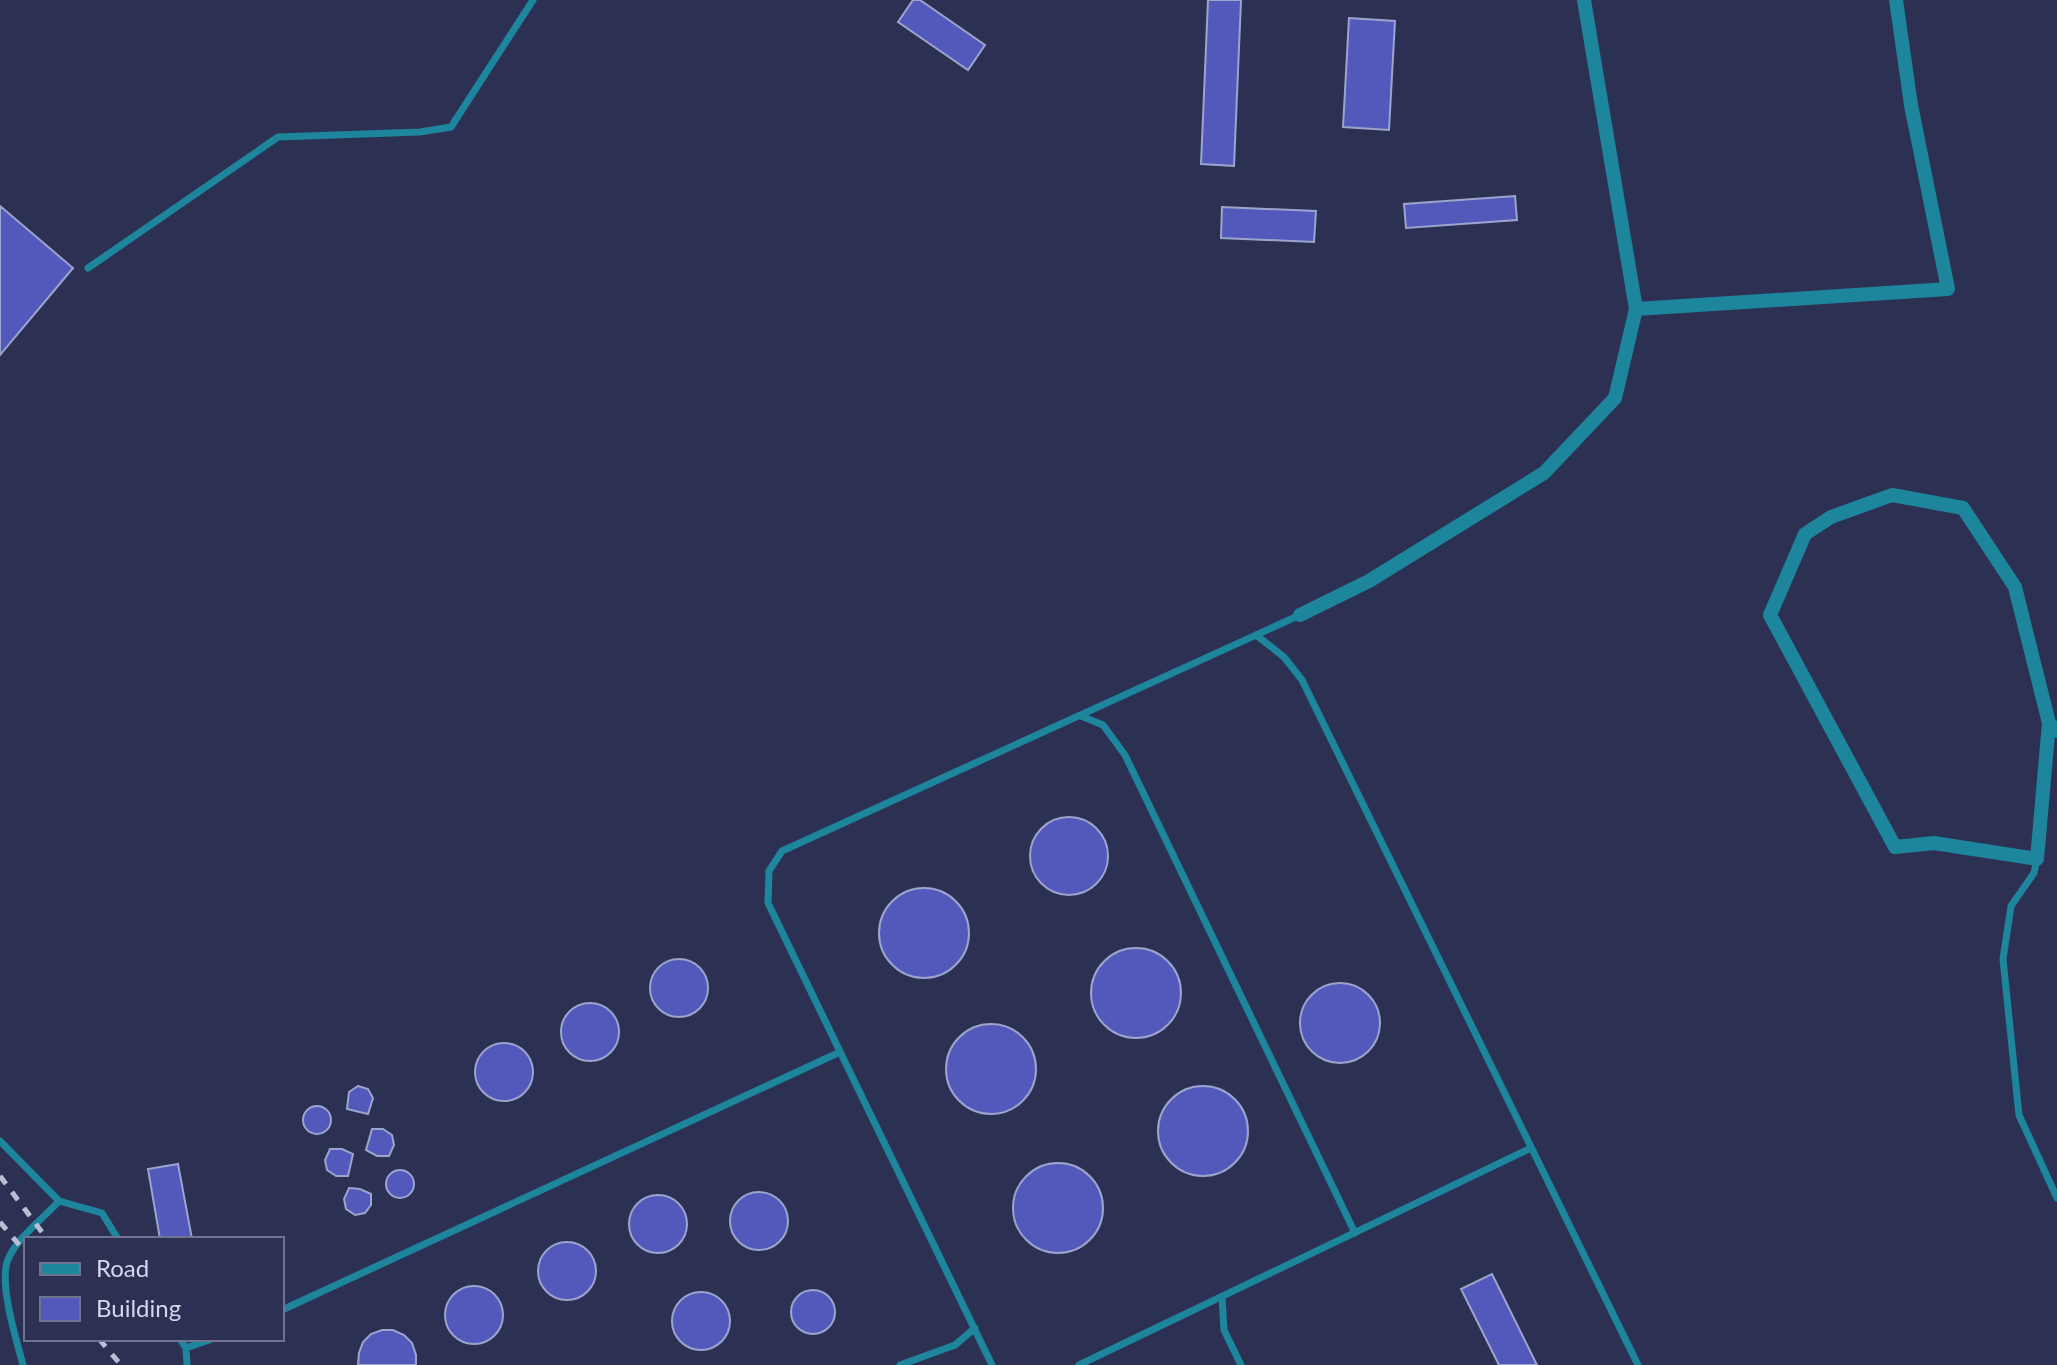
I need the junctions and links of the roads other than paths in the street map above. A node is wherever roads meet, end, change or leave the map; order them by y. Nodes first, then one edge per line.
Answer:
1 (533, 0) edge
2 (1584, 0) edge
3 (1896, 0) edge
4 (88, 268) dead end
5 (1636, 309) junction
6 (1300, 615) joint
7 (1256, 635) junction
8 (1081, 716) junction
9 (2053, 727) edge
10 (2037, 859) junction
11 (840, 1052) junction
12 (0, 1141) edge
13 (1531, 1148) junction
14 (2057, 1198) edge
15 (59, 1201) junction
16 (1355, 1233) junction
17 (25, 1237) edge
18 (117, 1237) edge
19 (24, 1238) edge
20 (1222, 1297) junction
21 (284, 1309) edge
22 (975, 1328) junction
23 (181, 1341) edge
24 (206, 1341) edge
25 (186, 1348) junction
26 (23, 1365) edge
27 (187, 1365) edge
28 (900, 1365) edge
29 (992, 1365) edge
30 (1079, 1365) edge
31 (1241, 1365) edge
32 (1638, 1365) edge

1 - 4 lane
2 - 5 street
3 - 5 street
5 - 6 street
6 - 7 lane
7 - 8 lane
7 - 13 lane
8 - 11 lane
8 - 16 lane
9 - 10 street
9 - 10 street
10 - 14 lane
11 - 21 lane
11 - 22 lane
12 - 15 lane
13 - 16 lane
13 - 32 lane
15 - 17 lane
15 - 18 lane
16 - 20 lane
19 - 26 lane
20 - 30 lane
20 - 31 lane
22 - 28 lane
22 - 29 lane
23 - 25 lane
24 - 25 lane
25 - 27 lane

